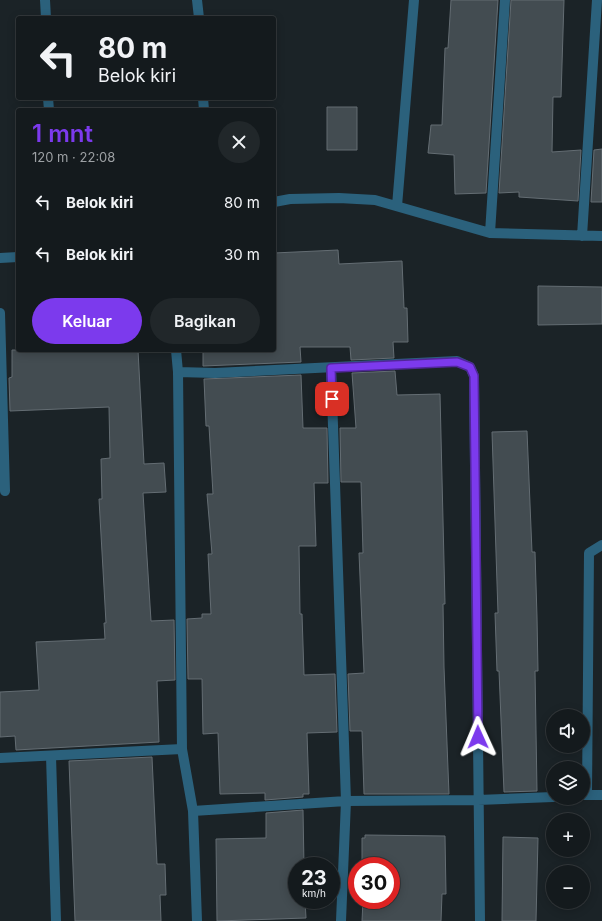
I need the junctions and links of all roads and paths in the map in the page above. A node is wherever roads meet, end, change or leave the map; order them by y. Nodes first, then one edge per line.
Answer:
1 (45, 0) edge
2 (198, 0) edge
3 (414, 0) edge
4 (505, 0) edge
5 (597, 0) edge
6 (46, 16) edge
7 (199, 16) edge
8 (276, 202) edge
9 (397, 206) junction
10 (490, 233) junction
11 (582, 236) junction
12 (602, 236) edge
13 (16, 257) edge
14 (0, 258) edge
15 (0, 313) edge
16 (176, 352) edge
17 (331, 368) junction
18 (178, 372) junction
19 (4, 491) dead end
20 (602, 545) edge
21 (182, 749) junction
22 (51, 756) junction
23 (0, 758) edge
24 (586, 761) edge
25 (590, 795) edge
26 (602, 795) edge
27 (546, 797) edge
28 (478, 800) junction
29 (346, 801) junction
30 (193, 811) junction
31 (56, 921) edge
32 (197, 921) edge
33 (341, 921) edge
34 (480, 921) edge

1 - 6 street
2 - 7 street
3 - 9 street
4 - 10 street
5 - 11 street
8 - 9 street
9 - 10 street
10 - 11 street
11 - 12 street
13 - 14 street
15 - 19 street
16 - 18 street
17 - 18 street
17 - 28 street
17 - 29 street
18 - 21 street
20 - 24 street
21 - 22 street
21 - 30 street
22 - 23 street
22 - 31 street
25 - 26 street
27 - 28 street
28 - 29 street
28 - 34 street
29 - 30 street
29 - 33 street
30 - 32 street

